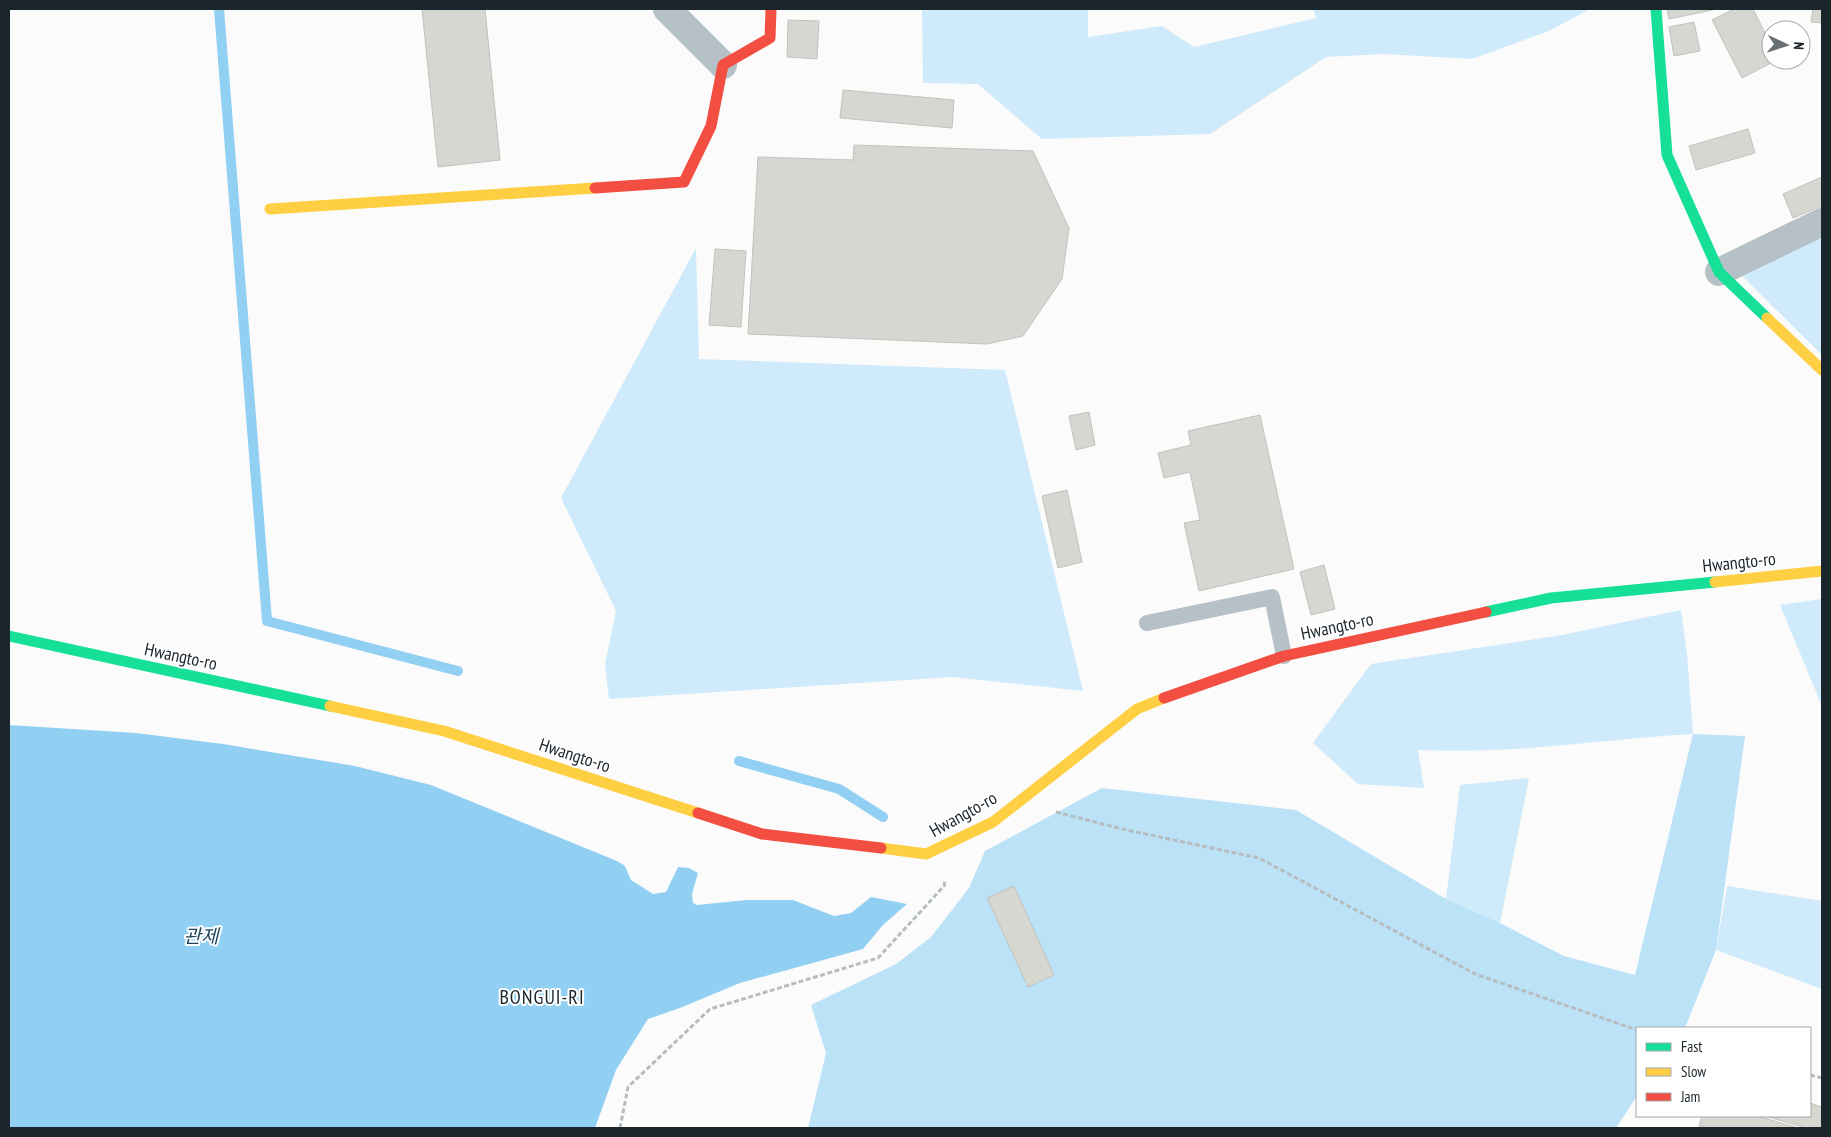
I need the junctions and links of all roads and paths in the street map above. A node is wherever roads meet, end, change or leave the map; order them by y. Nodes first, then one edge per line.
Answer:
1 (667, 9) edge
2 (771, 9) edge
3 (1656, 9) edge
4 (723, 65) junction
5 (270, 209) dead end
6 (1822, 222) edge
7 (1718, 272) junction
8 (1822, 370) edge
9 (1822, 572) edge
10 (1147, 623) dead end
11 (9, 636) edge
12 (1284, 656) junction
13 (1019, 802) junction
14 (953, 841) junction
15 (1636, 1030) edge
16 (620, 1128) edge

1 - 4 street
2 - 4 main road
3 - 7 main road
4 - 5 main road
6 - 7 street
7 - 8 main road
9 - 12 main road, Hwangto-ro
10 - 12 lane
11 - 14 main road, Hwangto-ro
12 - 13 main road, Hwangto-ro
13 - 14 main road, Hwangto-ro
13 - 15 path
14 - 16 path

